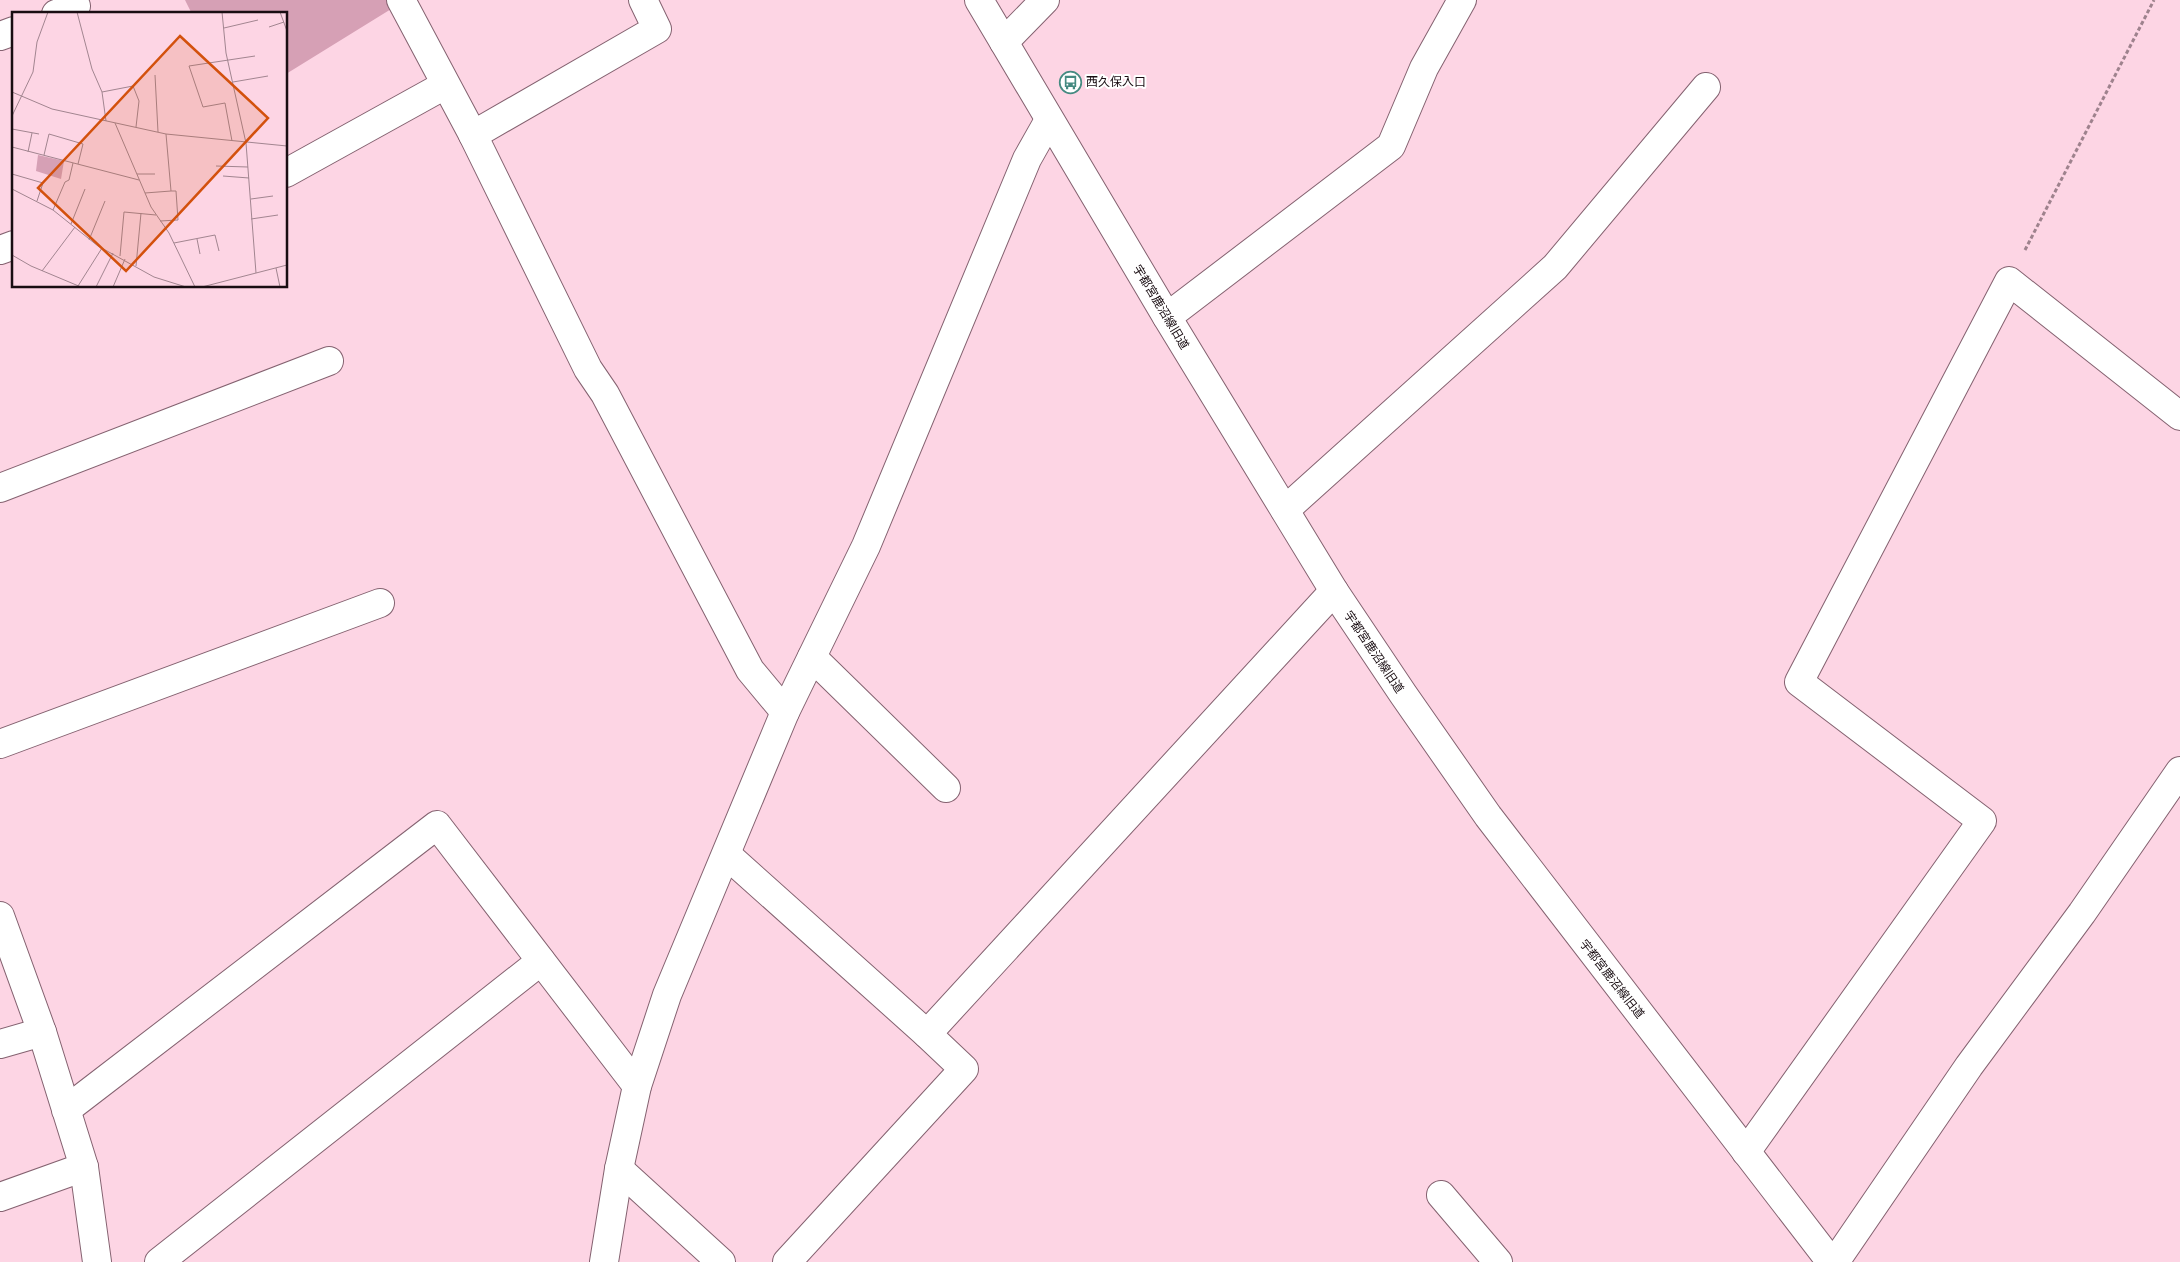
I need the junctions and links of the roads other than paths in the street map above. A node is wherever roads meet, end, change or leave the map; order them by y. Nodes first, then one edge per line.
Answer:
1 (73, 0) edge
2 (400, 0) edge
3 (643, 0) edge
4 (979, 0) edge
5 (1045, 0) edge
6 (1462, 0) edge
7 (61, 12) edge
8 (12, 32) edge
9 (0, 36) edge
10 (1004, 42) junction
11 (445, 85) junction
12 (1706, 86) dead end
13 (1049, 120) junction
14 (473, 135) junction
15 (288, 172) edge
16 (12, 246) edge
17 (0, 250) edge
18 (1167, 317) junction
19 (329, 361) dead end
20 (2180, 416) edge
21 (0, 488) edge
22 (1285, 510) junction
23 (1334, 591) junction
24 (380, 602) dead end
25 (812, 657) junction
26 (785, 712) junction
27 (0, 744) edge
28 (2180, 771) edge
29 (946, 788) dead end
30 (727, 855) junction
31 (0, 916) edge
32 (541, 961) junction
33 (42, 1032) junction
34 (927, 1034) junction
35 (0, 1044) edge
36 (637, 1086) junction
37 (66, 1110) junction
38 (1746, 1152) junction
39 (84, 1167) junction
40 (619, 1169) junction
41 (1441, 1195) dead end
42 (0, 1197) edge
43 (97, 1262) edge
44 (159, 1262) edge
45 (604, 1262) edge
46 (720, 1262) edge
47 (787, 1262) edge
48 (1498, 1262) edge
49 (1831, 1262) edge
50 (1836, 1262) edge

1 - 7 street
2 - 11 street
3 - 14 street
4 - 10 street, 宇都宮鹿沼線旧道
5 - 10 street
6 - 18 street
8 - 9 street
10 - 13 street, 宇都宮鹿沼線旧道
11 - 14 street
11 - 15 street
12 - 22 street
13 - 18 street, 宇都宮鹿沼線旧道
13 - 25 street
14 - 26 street
16 - 17 street
18 - 22 street, 宇都宮鹿沼線旧道
19 - 21 street
20 - 38 street
22 - 23 street, 宇都宮鹿沼線旧道
23 - 34 street
23 - 38 street, 宇都宮鹿沼線旧道
24 - 27 street
25 - 26 street
25 - 29 street
26 - 30 street
28 - 50 street
30 - 34 street
30 - 36 street
31 - 33 street
32 - 36 street
32 - 37 street
32 - 44 street
33 - 35 street
33 - 37 street
34 - 47 street
36 - 40 street
37 - 39 street
38 - 49 street, 宇都宮鹿沼線旧道
39 - 42 street
39 - 43 street
40 - 45 street
40 - 46 street
41 - 48 street

